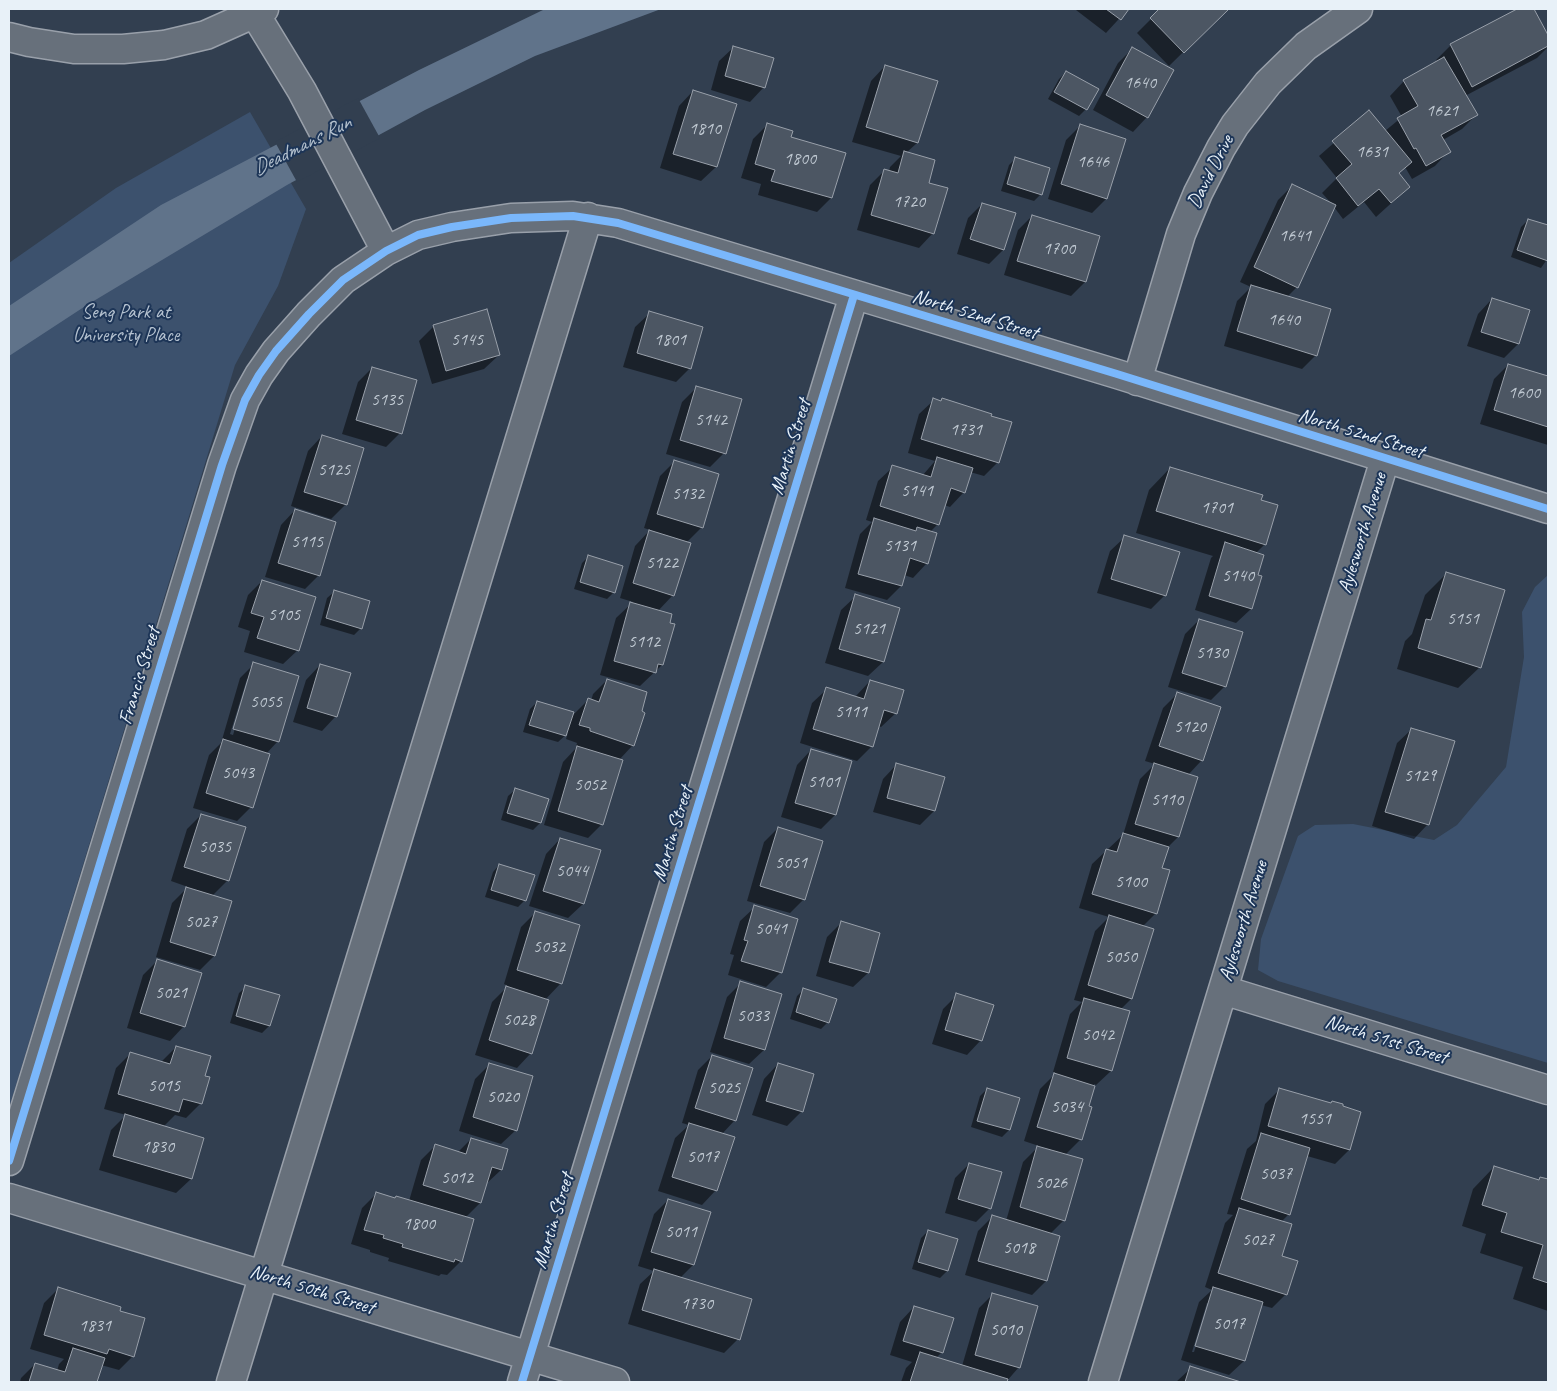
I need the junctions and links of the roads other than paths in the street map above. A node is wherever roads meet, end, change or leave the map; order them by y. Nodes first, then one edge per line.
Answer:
1 (1358, 9) edge
2 (259, 11) edge
3 (9, 37) edge
4 (588, 217) junction
5 (386, 251) junction
6 (854, 295) junction
7 (1137, 381) junction
8 (1385, 459) junction
9 (1548, 509) edge
10 (1223, 990) junction
11 (1548, 1090) edge
12 (9, 1161) edge
13 (9, 1198) edge
14 (264, 1276) junction
15 (530, 1356) junction
16 (232, 1382) edge
17 (522, 1382) edge
18 (615, 1382) edge
19 (1103, 1382) edge

1 - 7 street, David Drive
2 - 3 street
2 - 5 street
4 - 5 street, North 52nd Street
4 - 6 street, North 52nd Street
4 - 14 street
5 - 12 street, Francis Street
6 - 7 street, North 52nd Street
6 - 15 street, Martin Street
7 - 8 street, North 52nd Street
8 - 9 street, North 52nd Street
8 - 10 street, Aylesworth Avenue
10 - 11 street, North 51st Street
10 - 19 street, Aylesworth Avenue
13 - 14 street, North 50th Street
14 - 15 street, North 50th Street
14 - 16 street
15 - 17 street, Martin Street
15 - 18 street, North 50th Street

